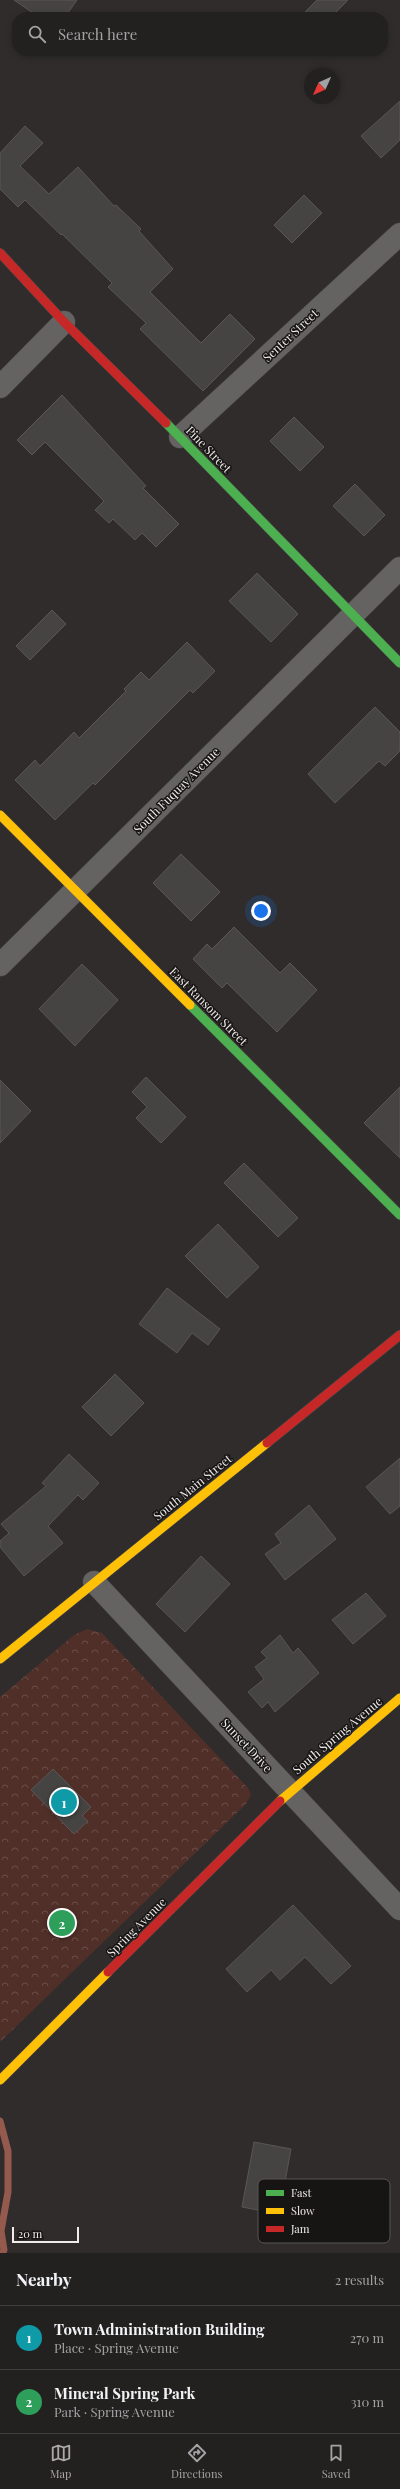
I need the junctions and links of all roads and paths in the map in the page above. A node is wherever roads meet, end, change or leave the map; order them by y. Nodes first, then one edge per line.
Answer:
1 (400, 234) edge
2 (0, 253) edge
3 (64, 322) junction
4 (0, 387) edge
5 (180, 436) junction
6 (400, 568) edge
7 (352, 615) junction
8 (400, 663) edge
9 (0, 815) edge
10 (76, 889) junction
11 (0, 965) edge
12 (400, 1215) edge
13 (400, 1335) edge
14 (94, 1582) junction
15 (0, 1660) edge
16 (400, 1698) edge
17 (290, 1791) junction
18 (400, 1909) edge
19 (0, 2080) edge

1 - 5 street, Senter Street
2 - 3 street, Pine Street
3 - 4 street
3 - 5 street, Pine Street
5 - 7 street, Pine Street
6 - 7 street, South Fuquay Avenue
7 - 8 street, Pine Street
7 - 10 street, South Fuquay Avenue
9 - 10 street, East Ransom Street
10 - 11 street, South Fuquay Avenue
10 - 12 street, East Ransom Street
13 - 14 street, South Main Street
14 - 15 street, South Main Street
14 - 17 street, Sunset Drive
16 - 17 street, South Spring Avenue
17 - 18 street, Sunset Drive
17 - 19 street, Spring Avenue

